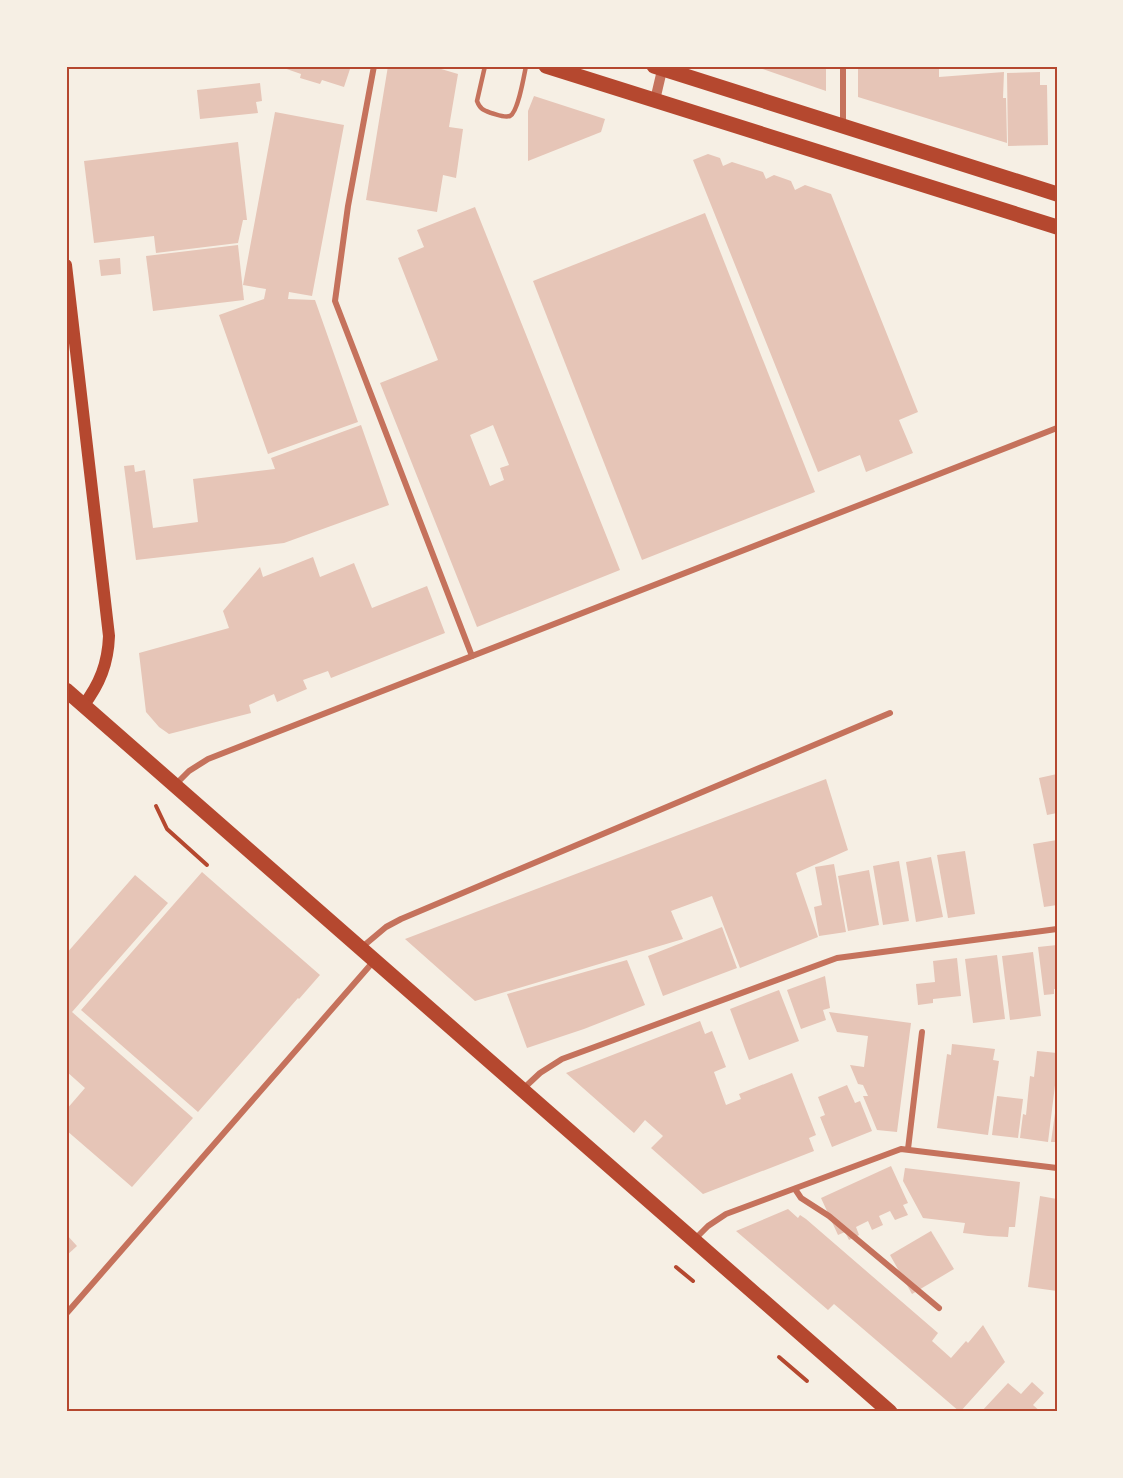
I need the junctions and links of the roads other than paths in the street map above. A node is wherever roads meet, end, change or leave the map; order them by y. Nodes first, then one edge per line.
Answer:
1 (374, 66) edge
2 (485, 66) edge
3 (526, 66) edge
4 (546, 66) edge
5 (843, 66) edge
6 (660, 67) edge
7 (656, 100) junction
8 (843, 126) junction
9 (1057, 194) edge
10 (1057, 227) edge
11 (66, 265) edge
12 (1057, 428) edge
13 (472, 656) junction
14 (66, 690) edge
15 (83, 706) junction
16 (890, 713) dead end
17 (175, 786) junction
18 (1057, 929) edge
19 (361, 949) junction
20 (375, 961) junction
21 (922, 1032) dead end
22 (522, 1090) junction
23 (908, 1149) junction
24 (1057, 1168) edge
25 (795, 1189) junction
26 (693, 1240) junction
27 (939, 1308) dead end
28 (66, 1314) edge
29 (890, 1412) edge

1 - 13 street
2 - 3 lane
4 - 7 main road
5 - 8 street
6 - 7 street
6 - 8 main road
7 - 10 main road
8 - 9 main road
11 - 15 main road
12 - 13 street
13 - 17 street
14 - 15 main road
15 - 17 main road
16 - 19 street
17 - 19 main road
18 - 22 street
19 - 20 main road
20 - 22 main road
20 - 28 street
21 - 23 street
22 - 26 main road
23 - 24 street
23 - 25 street
25 - 26 street
25 - 27 street
26 - 29 main road

